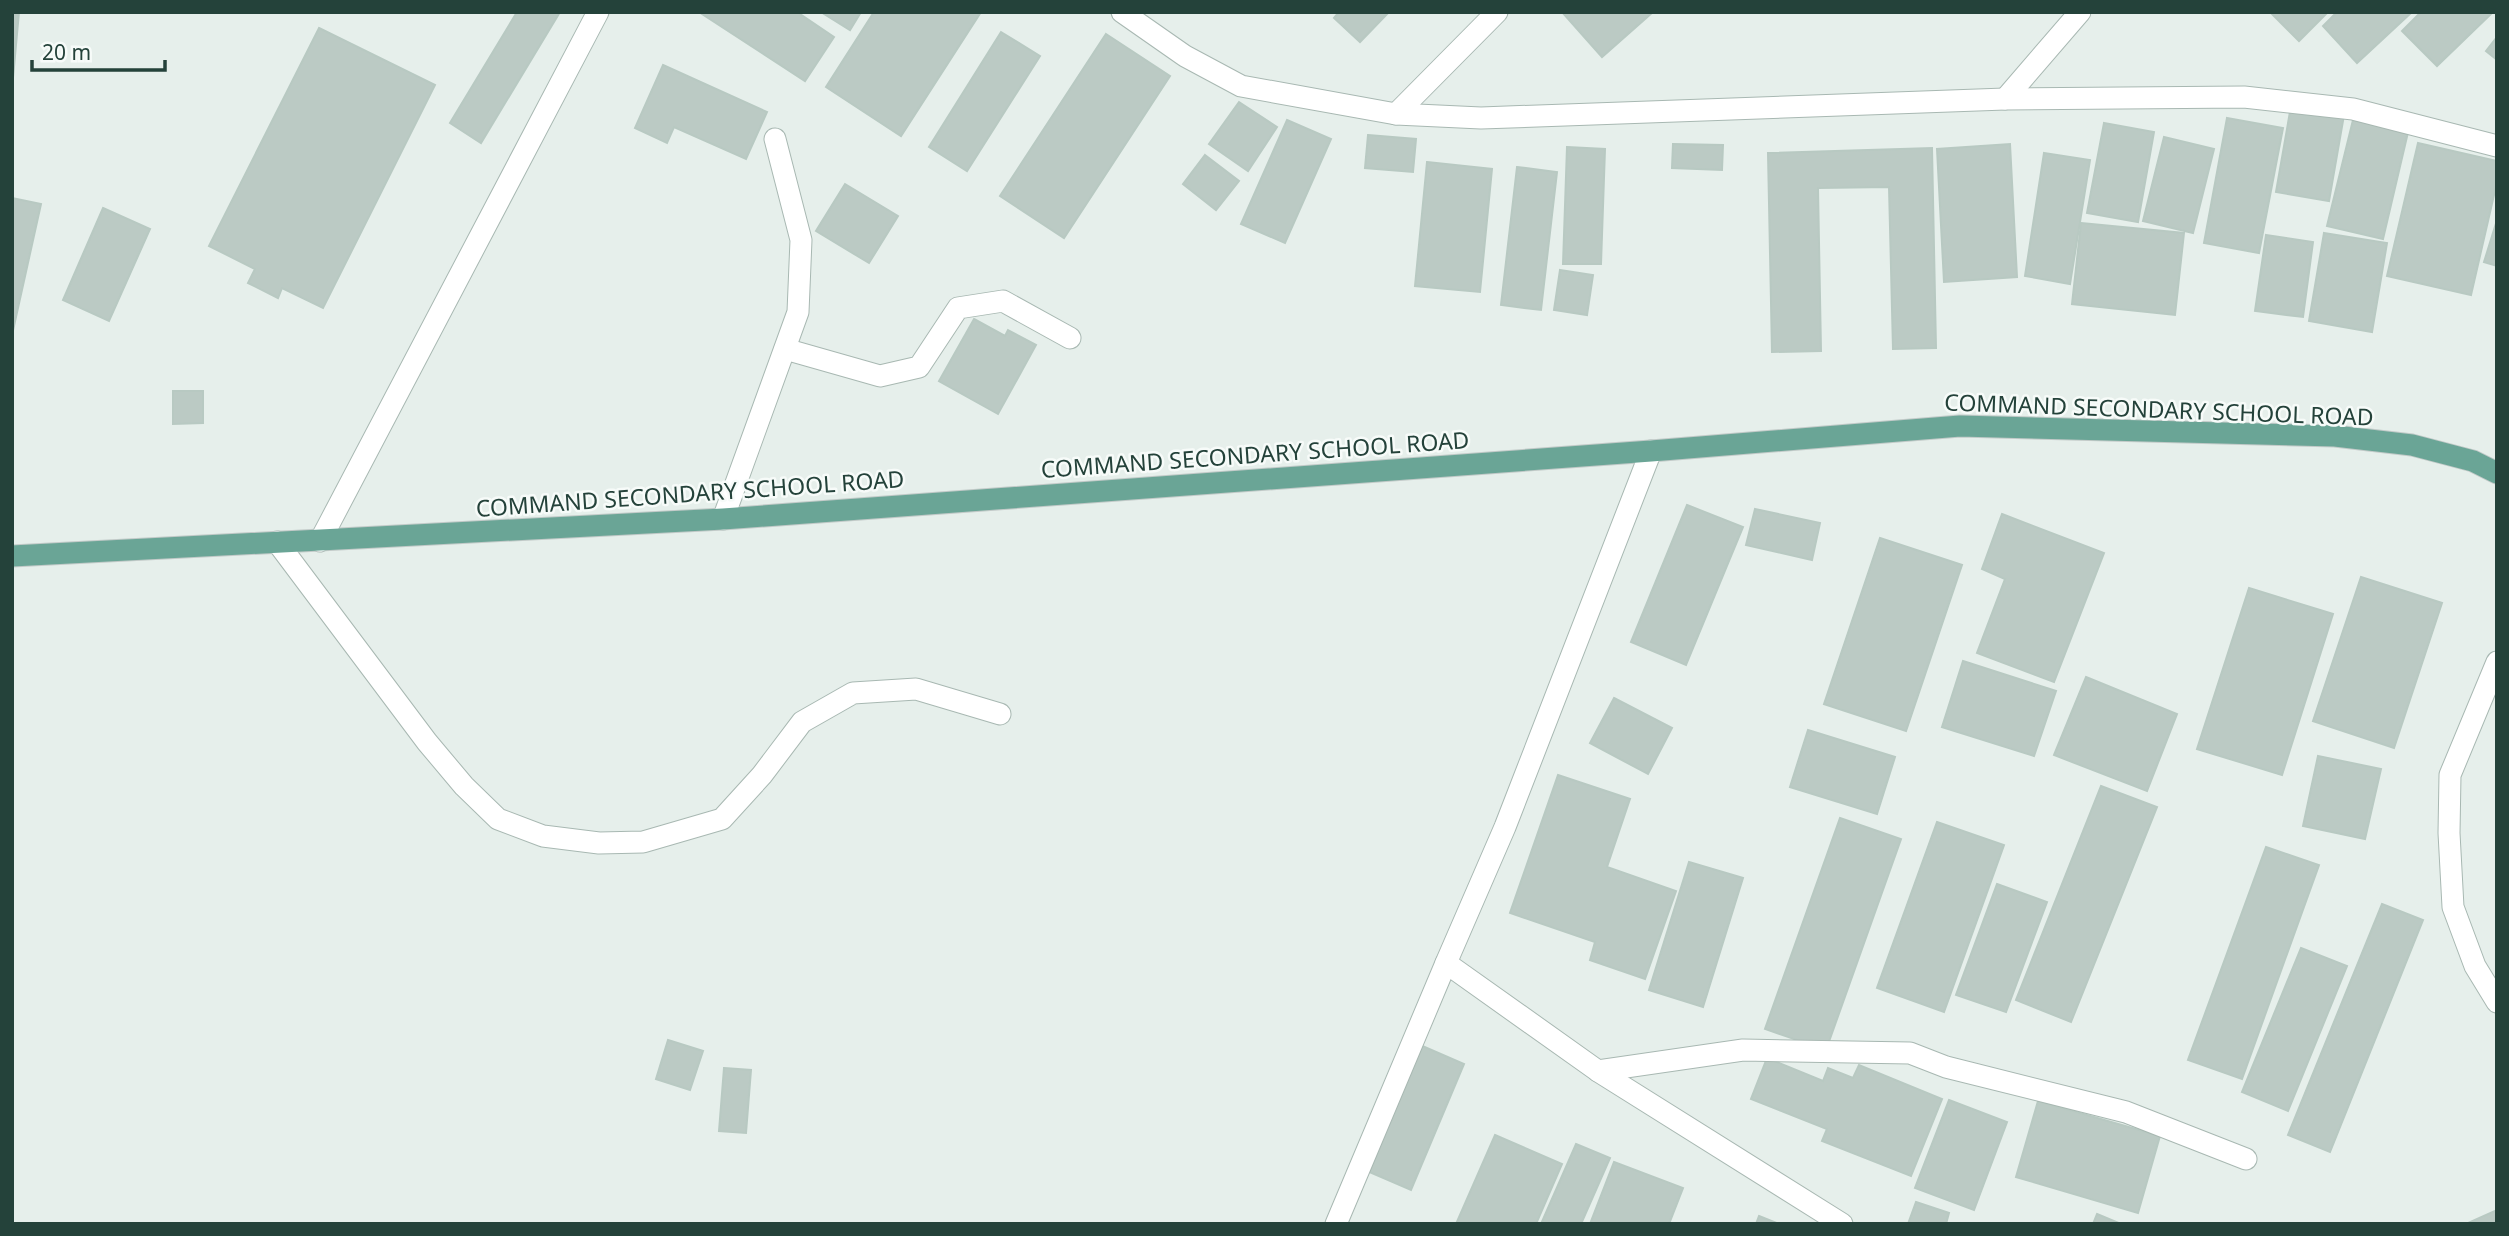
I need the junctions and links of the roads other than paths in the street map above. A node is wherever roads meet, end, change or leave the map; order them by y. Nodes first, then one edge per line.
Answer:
1 (598, 12) edge
2 (1122, 12) edge
3 (1497, 12) edge
4 (2080, 12) edge
5 (2005, 99) junction
6 (1396, 114) junction
7 (775, 139) dead end
8 (2497, 146) edge
9 (1070, 338) dead end
10 (785, 349) junction
11 (1651, 452) junction
12 (2497, 473) edge
13 (723, 519) junction
14 (320, 541) junction
15 (278, 542) junction
16 (12, 556) edge
17 (2497, 662) edge
18 (1000, 714) dead end
19 (1446, 963) junction
20 (2497, 1002) edge
21 (1598, 1071) junction
22 (2246, 1159) dead end
23 (1336, 1224) edge
24 (1842, 1224) edge

1 - 14 street
2 - 6 street
3 - 6 street
4 - 5 street
5 - 6 street
5 - 8 street
7 - 10 street
9 - 10 street
10 - 13 street
11 - 12 main road, COMMAND SECONDARY SCHOOL ROAD
11 - 13 main road, COMMAND SECONDARY SCHOOL ROAD
11 - 19 street
13 - 14 main road, COMMAND SECONDARY SCHOOL ROAD
14 - 15 main road, COMMAND SECONDARY SCHOOL ROAD
15 - 16 main road, COMMAND SECONDARY SCHOOL ROAD
15 - 18 street
17 - 20 street
19 - 21 street
19 - 23 street
21 - 22 street
21 - 24 street

